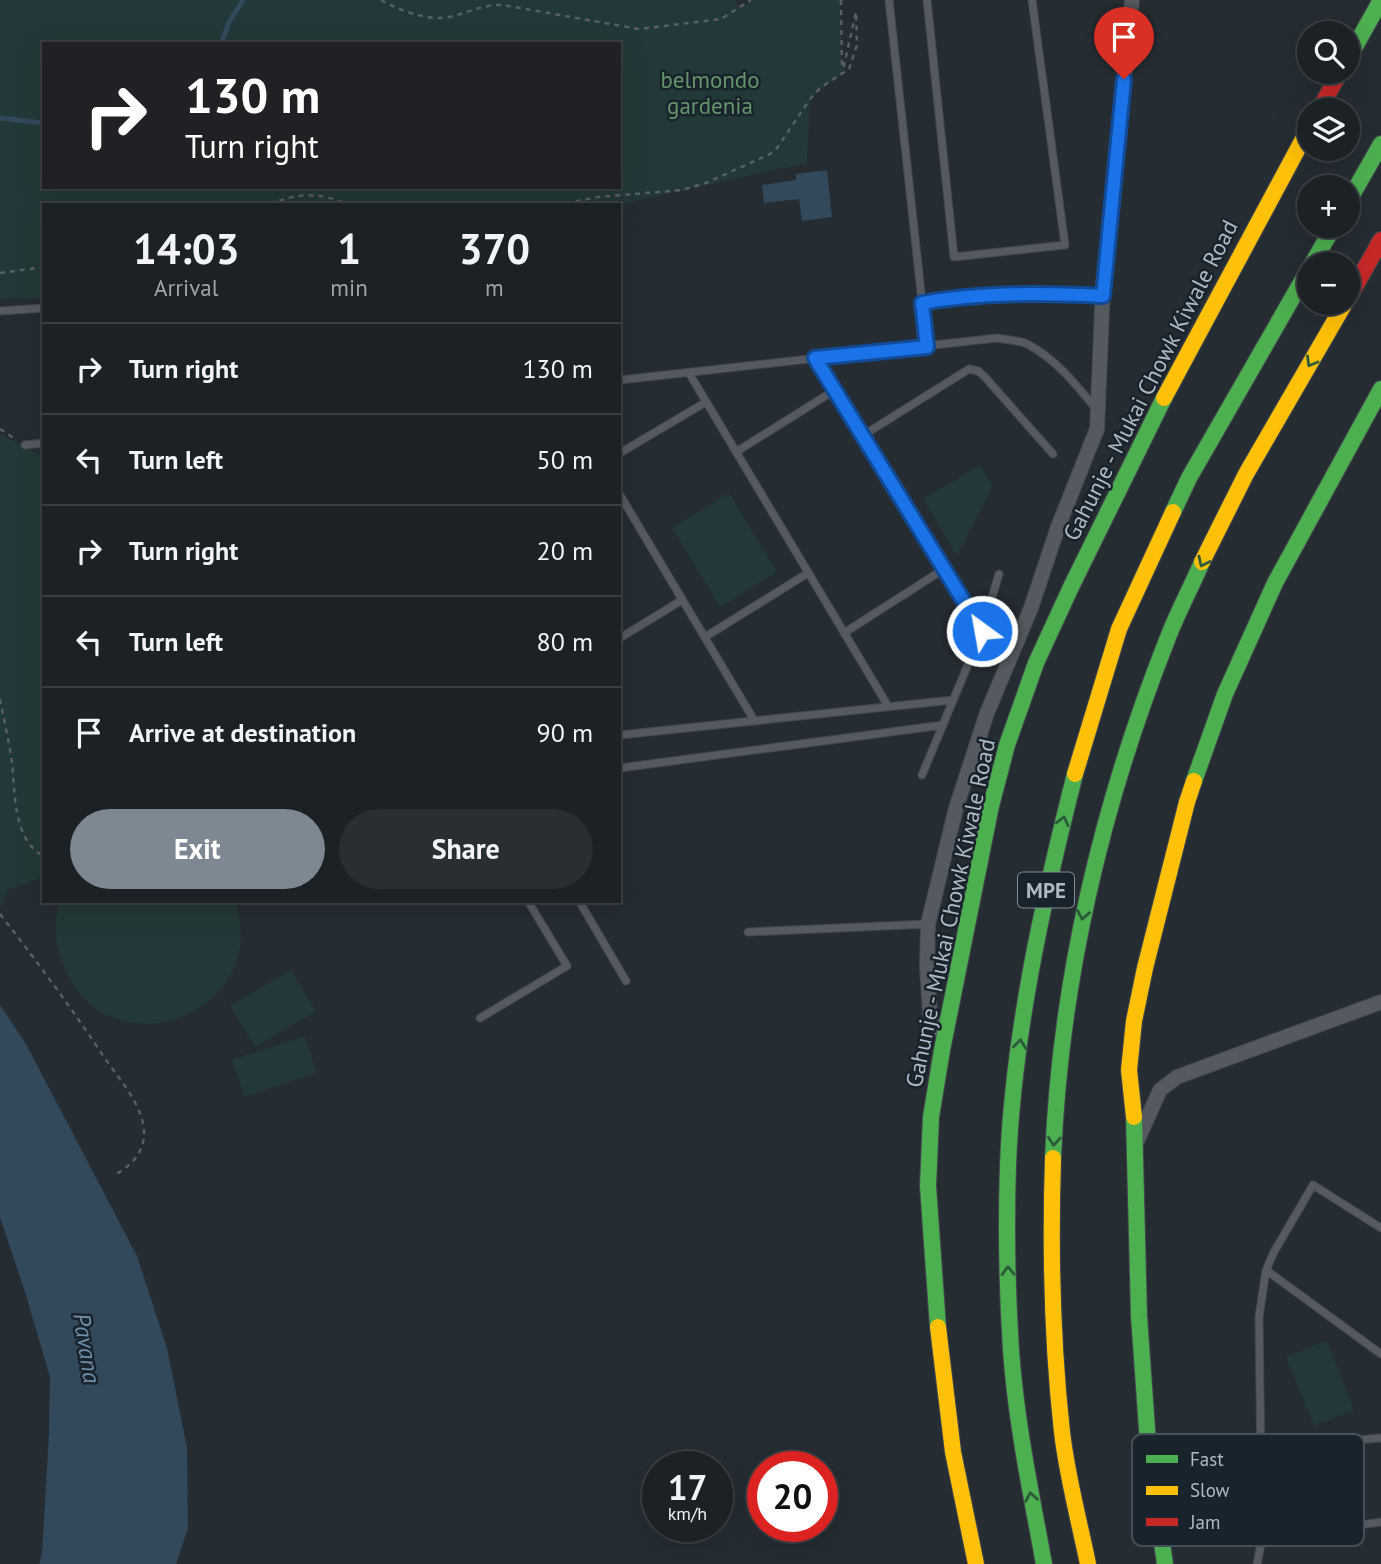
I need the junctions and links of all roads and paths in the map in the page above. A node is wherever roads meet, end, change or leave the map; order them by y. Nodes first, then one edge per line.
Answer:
1 (381, 0) edge
2 (751, 0) edge
3 (841, 0) edge
4 (889, 0) edge
5 (927, 0) edge
6 (1032, 0) edge
7 (1132, 0) edge
8 (1381, 0) edge
9 (1360, 38) edge
10 (842, 74) junction
11 (1381, 144) edge
12 (1297, 150) edge
13 (1360, 181) edge
14 (275, 203) edge
15 (344, 203) edge
16 (566, 203) edge
17 (1381, 240) edge
18 (42, 267) edge
19 (0, 273) edge
20 (1360, 277) edge
21 (1297, 290) edge
22 (1103, 296) junction
23 (922, 303) junction
24 (42, 308) edge
25 (0, 311) edge
26 (1338, 315) edge
27 (927, 347) junction
28 (815, 358) junction
29 (688, 373) junction
30 (621, 380) edge
31 (1381, 389) edge
32 (835, 390) junction
33 (706, 402) junction
34 (1098, 410) junction
35 (862, 436) junction
36 (42, 443) edge
37 (24, 445) dead end
38 (621, 452) edge
39 (736, 452) junction
40 (1053, 454) dead end
41 (621, 497) edge
42 (944, 569) junction
43 (808, 573) junction
44 (999, 573) dead end
45 (682, 600) junction
46 (982, 631) junction
47 (844, 632) junction
48 (621, 637) edge
49 (705, 637) junction
50 (0, 699) edge
51 (953, 700) junction
52 (888, 706) junction
53 (754, 720) junction
54 (943, 725) junction
55 (621, 735) edge
56 (621, 768) edge
57 (922, 775) dead end
58 (42, 855) edge
59 (529, 903) edge
60 (580, 903) edge
61 (0, 914) edge
62 (929, 924) junction
63 (748, 932) dead end
64 (626, 981) dead end
65 (1381, 1002) edge
66 (480, 1018) dead end
67 (945, 1038) junction
68 (1133, 1153) junction
69 (113, 1176) dead end
70 (1381, 1228) edge
71 (1266, 1270) junction
72 (1381, 1354) edge
73 (1147, 1434) edge
74 (1260, 1434) edge
75 (1163, 1546) edge
76 (1261, 1546) edge
77 (976, 1564) edge
78 (1044, 1564) edge
79 (1088, 1564) edge
80 (1166, 1564) edge
81 (1257, 1564) edge

1 - 2 path
3 - 10 path
4 - 23 lane
5 - 6 lane
7 - 22 street
8 - 9 main road
10 - 10 path
10 - 16 path
11 - 13 main road
12 - 67 main road, Gahunje - Mukai Chowk Kiwale Road
14 - 15 path
17 - 20 main road, MPE
18 - 19 path
78 -> 21 main road, MPE
22 - 23 lane
22 - 34 street
23 - 27 lane
24 - 25 lane
26 -> 79 main road, MPE
27 - 28 lane
27 - 34 lane
28 - 29 lane
28 - 32 lane
29 - 30 lane
29 - 33 lane
31 - 68 main road
32 - 35 lane
32 - 39 lane
33 - 38 lane
33 - 39 lane
34 - 62 street
35 - 40 lane
35 - 42 lane
36 - 37 lane
39 - 43 lane
41 - 45 lane
42 - 46 lane
42 - 47 lane
43 - 47 lane
43 - 49 lane
44 - 46 lane
45 - 48 lane
45 - 49 lane
46 - 51 lane
47 - 52 lane
49 - 53 lane
50 - 58 path
51 - 52 lane
51 - 54 lane
52 - 53 lane
53 - 55 lane
54 - 56 lane
54 - 57 lane
59 - 66 lane
60 - 64 lane
61 - 69 path
62 - 63 lane
62 - 67 street
65 - 68 street
67 - 77 main road, Gahunje - Mukai Chowk Kiwale Road
68 - 73 main road
70 - 71 lane
71 - 72 lane
71 - 74 lane
75 - 80 main road
76 - 81 lane

